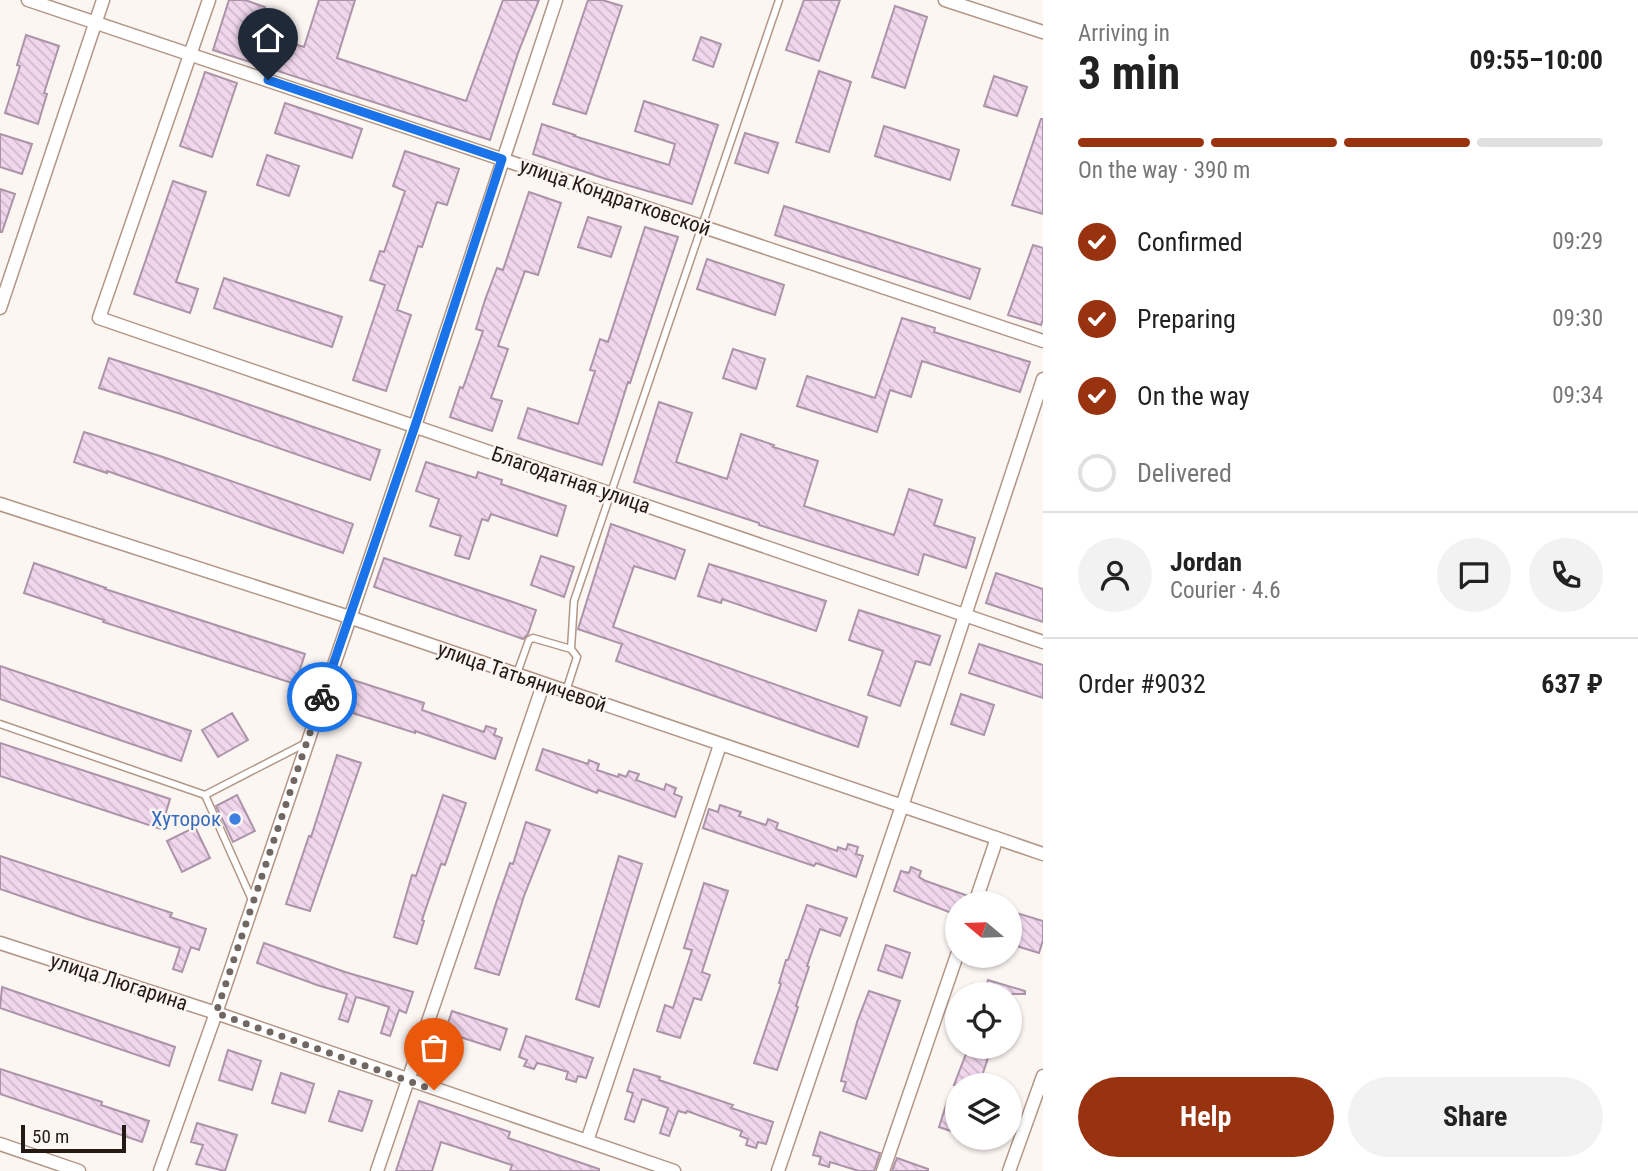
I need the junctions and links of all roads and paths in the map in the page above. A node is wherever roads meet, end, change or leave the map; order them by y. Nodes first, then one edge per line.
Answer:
1 (28, 0) edge
2 (103, 0) edge
3 (209, 0) edge
4 (556, 0) edge
5 (779, 0) edge
6 (945, 0) edge
7 (96, 23) junction
8 (1043, 32) edge
9 (191, 54) junction
10 (502, 159) junction
11 (702, 226) junction
12 (0, 308) edge
13 (1043, 341) edge
14 (1043, 379) edge
15 (415, 426) junction
16 (611, 494) junction
17 (0, 504) edge
18 (964, 615) junction
19 (349, 617) junction
20 (1043, 642) edge
21 (571, 649) junction
22 (516, 676) junction
23 (543, 685) junction
24 (566, 693) junction
25 (0, 724) edge
26 (306, 743) junction
27 (720, 745) junction
28 (205, 795) junction
29 (902, 806) junction
30 (997, 838) junction
31 (1043, 854) edge
32 (979, 891) edge
33 (253, 901) junction
34 (0, 943) edge
35 (953, 968) edge
36 (216, 1013) junction
37 (1043, 1076) edge
38 (409, 1081) junction
39 (587, 1141) junction
40 (0, 1144) edge
41 (79, 1171) edge
42 (160, 1171) edge
43 (377, 1171) edge
44 (674, 1171) edge
45 (778, 1171) edge
46 (883, 1171) edge
47 (1009, 1171) edge

1 - 7 street, улица Кондратковской
2 - 7 street
3 - 9 street
4 - 10 street
5 - 11 lane
6 - 8 street
7 - 9 street, улица Кондратковской
7 - 12 street
9 - 10 street, улица Кондратковской
9 - 15 street, Благодатная улица
10 - 11 street, улица Кондратковской
10 - 15 street
11 - 13 street, улица Кондратковской
11 - 16 lane
14 - 18 street
15 - 16 street, Благодатная улица
15 - 19 street
16 - 18 street, Благодатная улица
16 - 21 lane
17 - 19 street, улица Татьяничевой
18 - 20 street, Благодатная улица
18 - 29 street
19 - 22 street, улица Татьяничевой
19 - 26 street
21 - 22 lane
21 - 24 lane
22 - 23 street, улица Татьяничевой
23 - 24 street, улица Татьяничевой
23 - 38 street
24 - 27 street, улица Татьяничевой
25 - 28 lane
26 - 28 lane
26 - 33 street
27 - 29 street, улица Татьяничевой
27 - 39 street
28 - 33 lane
29 - 30 street, улица Татьяничевой
29 - 45 street
30 - 31 street, улица Татьяничевой
30 - 32 street
33 - 36 street
34 - 36 street, улица Люгарина
35 - 46 street
36 - 38 street, улица Люгарина
36 - 42 street
37 - 47 street
38 - 39 street, улица Люгарина
38 - 43 street
39 - 44 street, улица Люгарина
40 - 41 street

